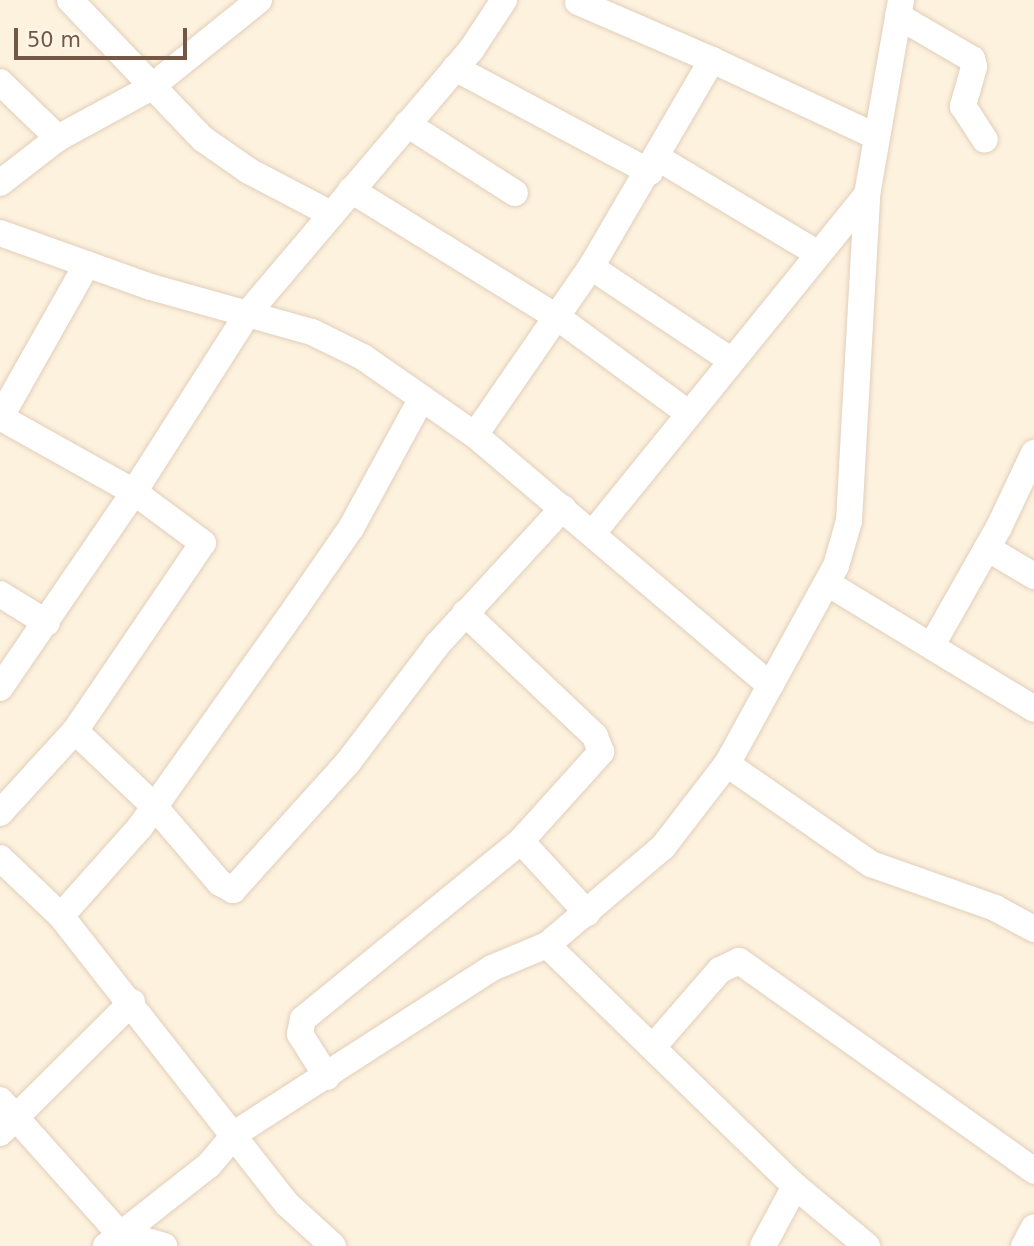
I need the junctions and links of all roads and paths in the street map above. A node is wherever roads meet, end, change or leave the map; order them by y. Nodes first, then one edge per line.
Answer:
1 (70, 0) edge
2 (504, 0) edge
3 (254, 1) edge
4 (578, 2) dead end
5 (900, 8) edge
6 (712, 60) junction
7 (455, 68) junction
8 (0, 82) edge
9 (150, 88) junction
10 (407, 124) junction
11 (875, 136) junction
12 (58, 138) junction
13 (985, 140) dead end
14 (654, 165) junction
15 (0, 183) edge
16 (351, 190) junction
17 (515, 193) dead end
18 (867, 195) junction
19 (331, 214) junction
20 (0, 233) edge
21 (817, 253) junction
22 (87, 264) junction
23 (591, 267) junction
24 (248, 313) junction
25 (557, 317) junction
26 (732, 360) junction
27 (422, 398) junction
28 (688, 413) junction
29 (0, 418) edge
30 (475, 435) junction
31 (1034, 453) edge
32 (134, 492) junction
33 (562, 508) junction
34 (593, 533) junction
35 (987, 548) junction
36 (1034, 576) edge
37 (827, 583) junction
38 (0, 593) edge
39 (466, 613) junction
40 (47, 623) junction
41 (932, 645) junction
42 (770, 685) junction
43 (0, 688) edge
44 (1034, 709) edge
45 (75, 731) junction
46 (727, 764) junction
47 (154, 806) junction
48 (0, 813) edge
49 (522, 841) junction
50 (0, 858) edge
51 (586, 913) junction
52 (61, 916) junction
53 (1034, 929) edge
54 (547, 945) junction
55 (132, 1002) junction
56 (653, 1046) junction
57 (327, 1077) junction
58 (5, 1116) edge
59 (236, 1133) junction
60 (1034, 1171) edge
61 (795, 1186) junction
62 (1034, 1227) edge
63 (113, 1240) edge
64 (164, 1246) edge
65 (333, 1246) edge
66 (764, 1246) edge
67 (867, 1246) edge
68 (1024, 1246) edge

1 - 9 street
2 - 7 street
3 - 9 street
4 - 6 street
5 - 11 street
5 - 13 street
6 - 11 street
6 - 14 street
7 - 10 street
7 - 14 street
8 - 12 street
9 - 12 street
9 - 19 street
10 - 16 street
10 - 17 street
11 - 18 street
12 - 15 street
14 - 21 street
14 - 23 street
16 - 19 street
16 - 25 street
18 - 21 street
18 - 37 street
19 - 24 street
20 - 22 street
21 - 26 street
22 - 24 street
22 - 29 street
23 - 25 street
23 - 26 street
24 - 27 street
24 - 32 street
25 - 28 street
25 - 30 street
26 - 28 street
27 - 30 street
27 - 47 street
28 - 34 street
29 - 32 street
30 - 33 street
31 - 35 street
32 - 40 street
32 - 45 street
33 - 34 street
33 - 39 street
34 - 42 street
35 - 36 street
35 - 41 street
37 - 41 street
37 - 42 street
38 - 40 street
39 - 47 street
39 - 49 street
40 - 43 street
41 - 44 street
42 - 46 street
45 - 47 street
45 - 48 street
46 - 51 street
46 - 53 street
47 - 52 street
49 - 51 street
49 - 57 street
50 - 52 street
51 - 54 street
52 - 55 street
54 - 56 street
54 - 57 street
55 - 58 street
55 - 59 street
56 - 60 street
56 - 61 street
57 - 59 street
58 - 63 street
59 - 63 street
59 - 65 street
61 - 66 street
61 - 67 street
62 - 68 street
63 - 64 street

